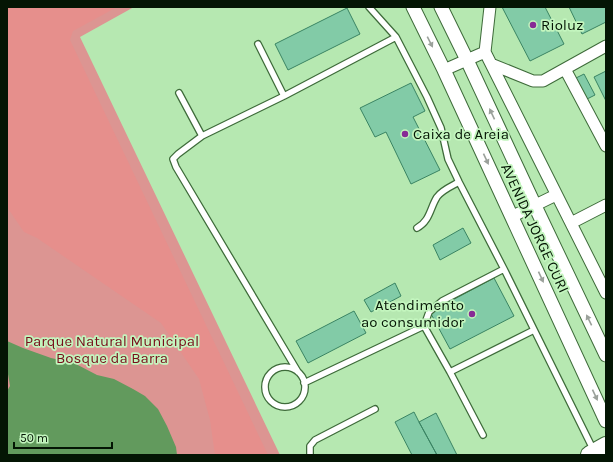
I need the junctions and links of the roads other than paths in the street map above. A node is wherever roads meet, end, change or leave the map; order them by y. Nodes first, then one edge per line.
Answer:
1 (369, 7) edge
2 (413, 7) edge
3 (441, 7) edge
4 (490, 7) edge
5 (396, 37) junction
6 (258, 44) dead end
7 (606, 46) edge
8 (485, 52) junction
9 (467, 60) junction
10 (491, 64) junction
11 (565, 69) junction
12 (444, 70) junction
13 (178, 93) dead end
14 (284, 96) junction
15 (202, 136) junction
16 (606, 146) edge
17 (459, 182) junction
18 (556, 195) junction
19 (606, 205) edge
20 (535, 206) junction
21 (513, 216) junction
22 (571, 223) junction
23 (417, 228) dead end
24 (504, 269) junction
25 (606, 293) edge
26 (424, 326) junction
27 (534, 330) junction
28 (606, 355) edge
29 (298, 372) junction
30 (450, 372) junction
31 (304, 383) junction
32 (375, 409) dead end
33 (606, 421) edge
34 (483, 435) dead end
35 (597, 451) edge
36 (310, 455) edge

1 - 5 lane
2 -> 12 street, AVENIDA JORGE CURI
3 - 9 street, AVENIDA JORGE CURI
4 - 8 street
5 - 14 lane
5 - 17 lane
6 - 14 lane
7 - 11 street
8 - 9 street
8 - 10 street
9 - 12 street
20 -> 9 street, AVENIDA JORGE CURI
10 - 11 street
10 - 18 street
11 - 16 street
12 -> 21 street, AVENIDA JORGE CURI
13 - 15 lane
14 - 15 lane
15 - 29 lane
17 - 23 lane
17 - 24 lane
18 - 20 street
18 - 22 street
19 - 22 street
20 - 21 street
28 -> 20 street, AVENIDA JORGE CURI
21 -> 33 street, AVENIDA JORGE CURI
22 - 25 street
24 - 26 lane
24 - 27 lane
26 - 30 lane
26 - 31 lane
27 - 30 lane
27 - 35 lane
29 - 31 lane
29 - 31 lane
30 - 34 lane
32 - 36 lane

